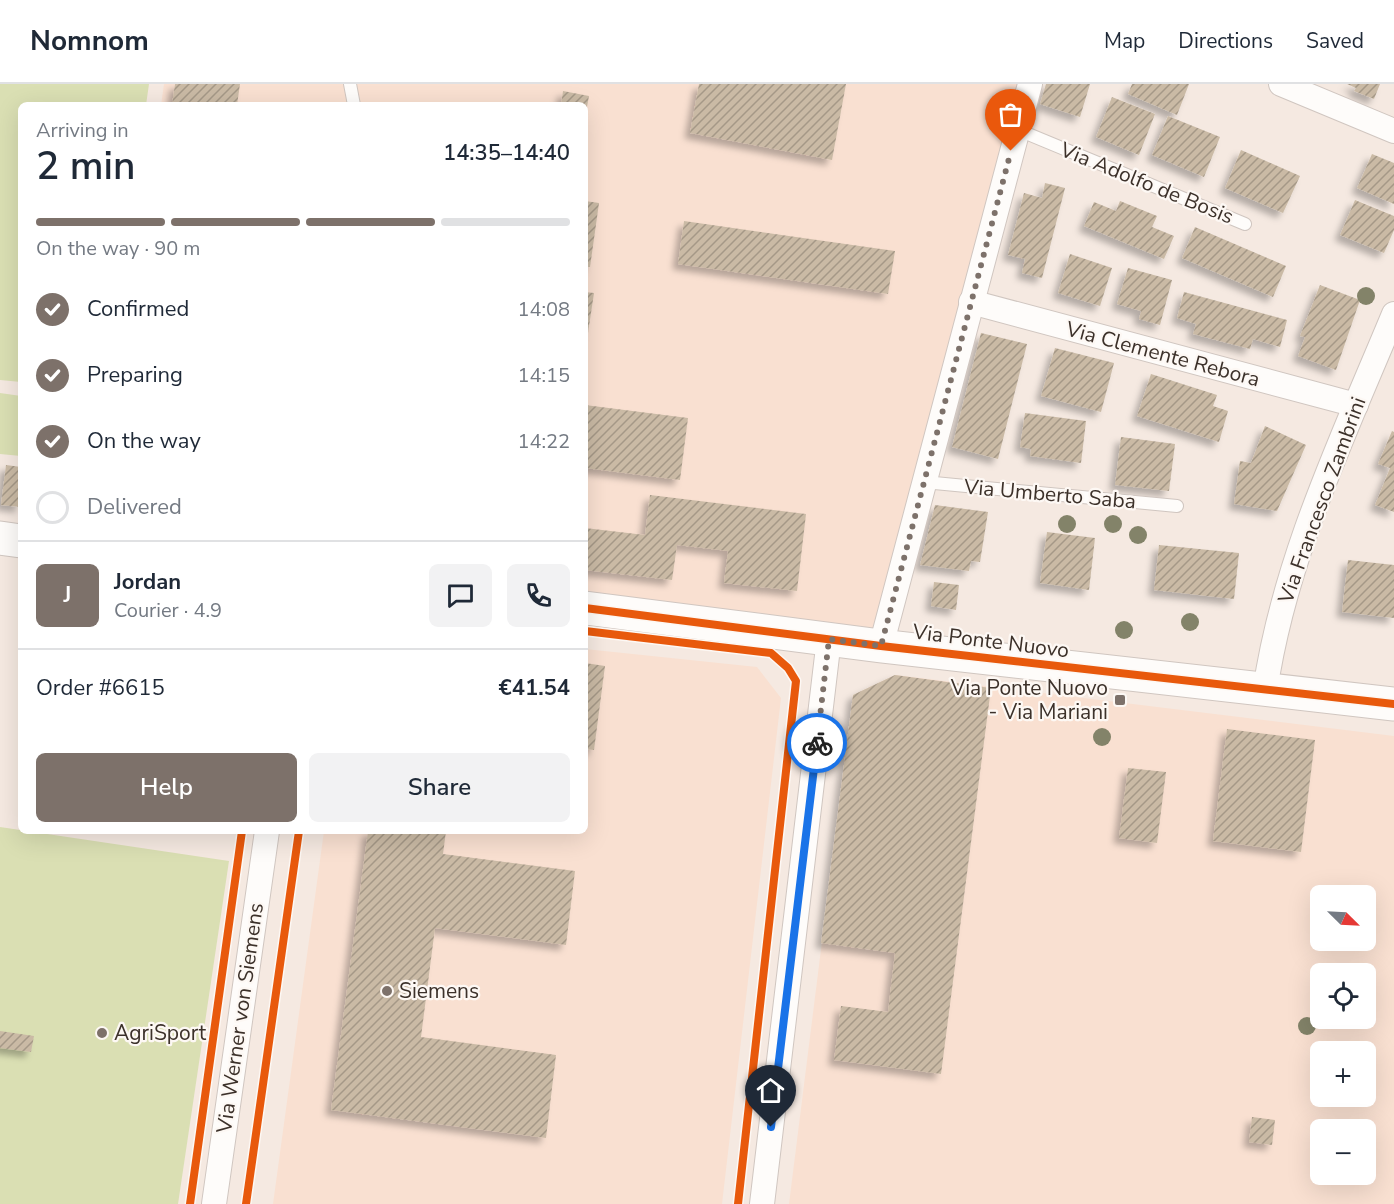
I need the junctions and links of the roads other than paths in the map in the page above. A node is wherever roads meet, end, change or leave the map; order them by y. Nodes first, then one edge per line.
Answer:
1 (350, 84) edge
2 (1030, 84) edge
3 (1281, 84) edge
4 (353, 102) edge
5 (1016, 129) junction
6 (1394, 131) edge
7 (1245, 224) dead end
8 (971, 302) junction
9 (1394, 314) edge
10 (1356, 405) junction
11 (924, 482) junction
12 (1177, 506) dead end
13 (0, 538) edge
14 (18, 541) edge
15 (588, 608) edge
16 (829, 639) junction
17 (881, 646) junction
18 (1265, 691) junction
19 (1394, 704) edge
20 (267, 834) edge
21 (214, 1204) edge
22 (762, 1204) edge

1 - 4 lane
2 - 5 street
3 - 6 street
5 - 7 lane, Via Adolfo de Bosis
5 - 8 street
8 - 10 street, Via Clemente Rebora
8 - 11 street
9 - 10 street, Via Francesco Zambrini
10 - 18 street, Via Francesco Zambrini
11 - 12 lane, Via Umberto Saba
11 - 17 street
13 - 14 street
15 - 16 street, Via Ponte Nuovo
16 - 17 street, Via Ponte Nuovo
16 - 22 street
17 - 18 street, Via Ponte Nuovo
18 - 19 street, Via Ponte Nuovo
20 - 21 street, Via Werner von Siemens

